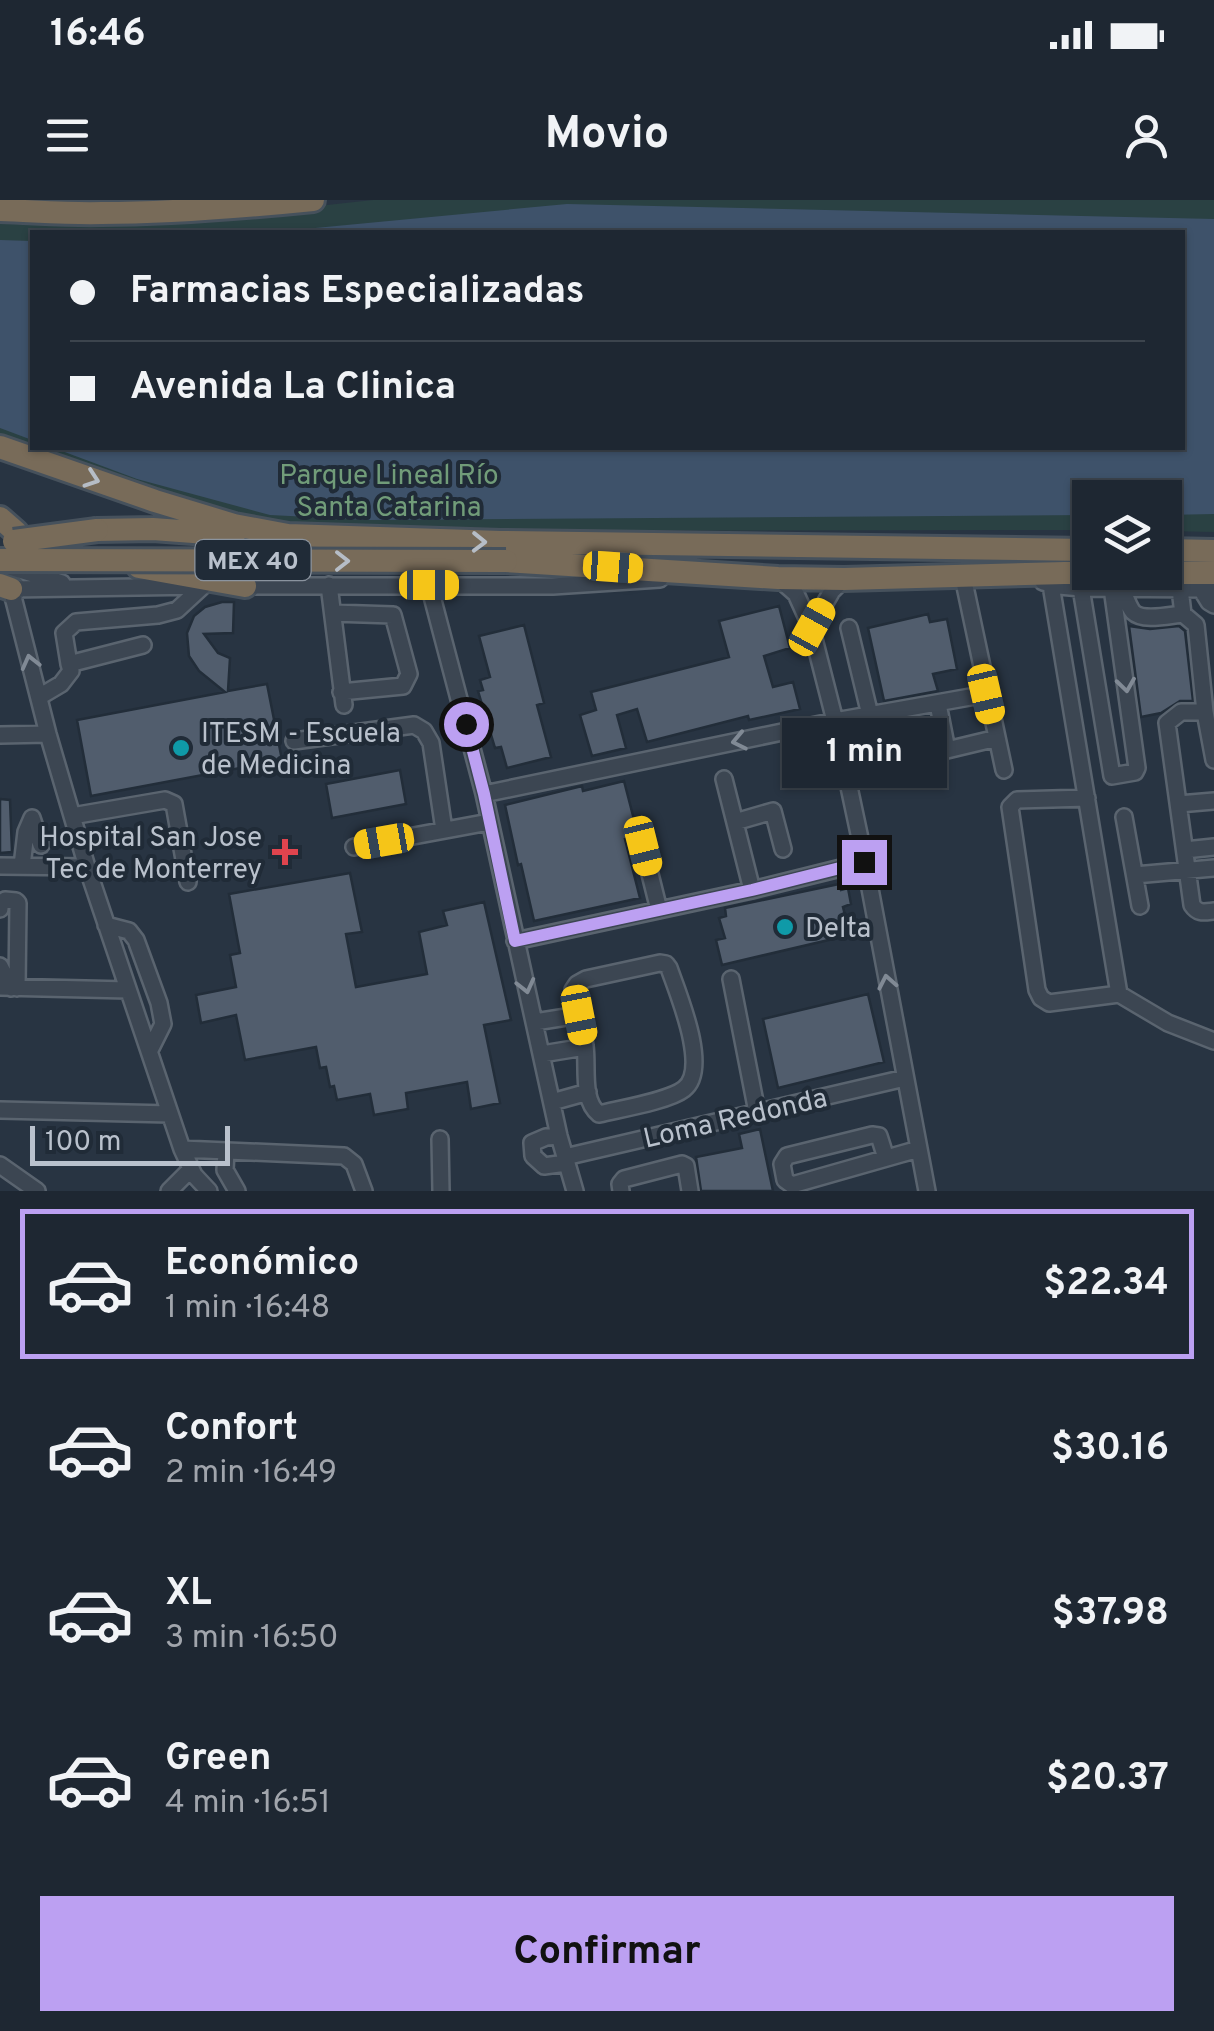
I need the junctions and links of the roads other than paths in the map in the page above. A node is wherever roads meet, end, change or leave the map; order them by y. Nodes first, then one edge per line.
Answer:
1 (63, 200) edge
2 (313, 200) edge
3 (6, 210) edge
4 (0, 447) edge
5 (288, 536) junction
6 (5, 542) edge
7 (748, 544) junction
8 (1072, 550) edge
9 (1182, 550) edge
10 (1214, 551) edge
11 (506, 561) junction
12 (111, 562) dead end
13 (721, 574) junction
14 (962, 577) junction
15 (778, 578) junction
16 (844, 579) junction
17 (1210, 584) edge
18 (374, 585) junction
19 (429, 585) junction
20 (203, 586) junction
21 (244, 586) junction
22 (328, 586) junction
23 (1062, 587) junction
24 (4, 588) edge
25 (78, 588) junction
26 (1182, 589) edge
27 (1164, 590) edge
28 (1180, 590) edge
29 (1116, 593) junction
30 (1214, 605) edge
31 (1084, 609) junction
32 (332, 612) junction
33 (1183, 614) junction
34 (394, 616) junction
35 (812, 627) junction
36 (849, 628) dead end
37 (143, 644) dead end
38 (69, 664) junction
39 (986, 694) junction
40 (39, 697) junction
41 (938, 704) junction
42 (1205, 712) junction
43 (870, 715) junction
44 (835, 721) junction
45 (48, 734) junction
46 (0, 735) edge
47 (997, 738) junction
48 (294, 741) dead end
49 (1214, 760) edge
50 (1004, 770) dead end
51 (1112, 776) junction
52 (724, 779) dead end
53 (1084, 780) junction
54 (484, 794) junction
55 (1086, 798) junction
56 (1214, 801) edge
57 (1179, 804) junction
58 (72, 816) junction
59 (1124, 817) dead end
60 (489, 822) junction
61 (735, 822) junction
62 (444, 830) junction
63 (41, 845) dead end
64 (354, 846) dead end
65 (643, 846) dead end
66 (1214, 846) edge
67 (783, 849) dead end
68 (1185, 850) junction
69 (864, 862) junction
70 (0, 866) edge
71 (22, 866) junction
72 (87, 867) junction
73 (1214, 868) edge
74 (1188, 871) junction
75 (1135, 876) junction
76 (188, 882) dead end
77 (752, 890) junction
78 (1140, 906) dead end
79 (0, 910) edge
80 (659, 910) junction
81 (1214, 911) edge
82 (106, 925) junction
83 (515, 941) junction
84 (0, 966) edge
85 (730, 979) dead end
86 (9, 988) edge
87 (128, 990) junction
88 (1118, 994) junction
89 (579, 1015) junction
90 (535, 1022) junction
91 (1214, 1040) edge
92 (585, 1046) junction
93 (150, 1050) junction
94 (542, 1054) junction
95 (905, 1078) junction
96 (588, 1092) junction
97 (552, 1102) junction
98 (0, 1110) edge
99 (757, 1112) junction
100 (170, 1114) junction
101 (559, 1136) junction
102 (440, 1139) dead end
103 (182, 1149) junction
104 (918, 1149) junction
105 (226, 1151) junction
106 (886, 1158) junction
107 (565, 1160) junction
108 (0, 1165) edge
109 (193, 1178) edge
110 (37, 1191) edge
111 (169, 1191) edge
112 (210, 1191) edge
113 (237, 1191) edge
114 (364, 1191) edge
115 (441, 1191) edge
116 (575, 1191) edge
117 (622, 1191) edge
118 (690, 1191) edge
119 (926, 1191) edge

1 - 3 highway
2 - 3 highway
4 -> 5 highway
5 - 6 highway, bridge
5 -> 7 highway
6 -> 11 highway, MEX 40, bridge
6 - 25 street
7 - 8 highway, MEX 40
7 - 11 highway, MEX 40
9 - 10 highway
11 - 13 highway
12 - 21 highway
13 - 15 highway
13 - 19 street
14 - 16 highway
14 - 23 highway
14 - 39 street
15 - 16 highway
15 - 35 street
16 - 35 street
17 - 23 highway
17 - 26 street
17 - 30 street
18 - 19 street
18 - 22 street
18 - 34 street
19 - 54 street
20 - 21 street
20 - 25 street
20 - 38 street
21 - 22 street
22 - 32 street
23 - 29 street
23 - 31 street
23 - 53 street
24 - 25 street
40 -> 24 street
27 - 29 street
28 - 33 street
29 - 31 street
29 - 33 street
29 -> 51 street
31 - 51 street
32 - 34 street
32 - 34 street
33 - 42 street
35 - 44 street
36 - 43 street
37 - 38 street
38 - 40 street
39 - 41 street
39 - 47 street
40 - 45 street
41 - 43 street
41 - 47 street
42 - 49 street
42 - 57 street
43 - 44 street
44 -> 54 street
44 - 69 street
45 - 46 street
45 - 58 street
47 - 50 street
48 - 62 street
51 - 53 street
52 - 61 street
53 - 55 street
54 - 60 street
55 - 88 street
55 - 88 street
56 - 57 street
57 - 68 street
58 - 72 street
58 - 76 street
59 - 75 street
60 - 62 street
60 - 83 street
61 - 67 street
61 - 77 street
62 - 64 street
63 - 71 street
65 - 80 street
66 - 68 street
68 - 74 street
69 - 77 street
95 -> 69 street
70 - 71 street
71 - 72 street
72 - 82 street
73 - 74 street
74 - 75 street
74 - 81 street
75 - 78 street
77 - 80 street
79 - 86 street
80 - 83 street
82 - 87 street
82 - 93 street
83 -> 90 street
84 - 86 street
85 - 99 street
86 - 87 street
87 - 93 street
88 - 91 street
89 - 90 street
89 - 92 street
89 - 96 street
90 - 94 street
92 - 94 street
92 - 96 street
93 - 100 street
94 - 97 street
95 - 99 street, Loma Redonda
95 - 104 street
96 - 97 street
97 - 101 street
98 - 100 street
99 - 107 street, Loma Redonda
100 - 103 street
101 - 107 street
101 - 107 street
102 - 115 street
103 - 105 street
103 - 109 street
104 - 106 street
104 - 119 street
105 - 113 street
105 - 114 street
106 - 106 street
107 - 116 street
108 - 110 street
109 - 111 street
109 - 112 street
117 - 118 street

